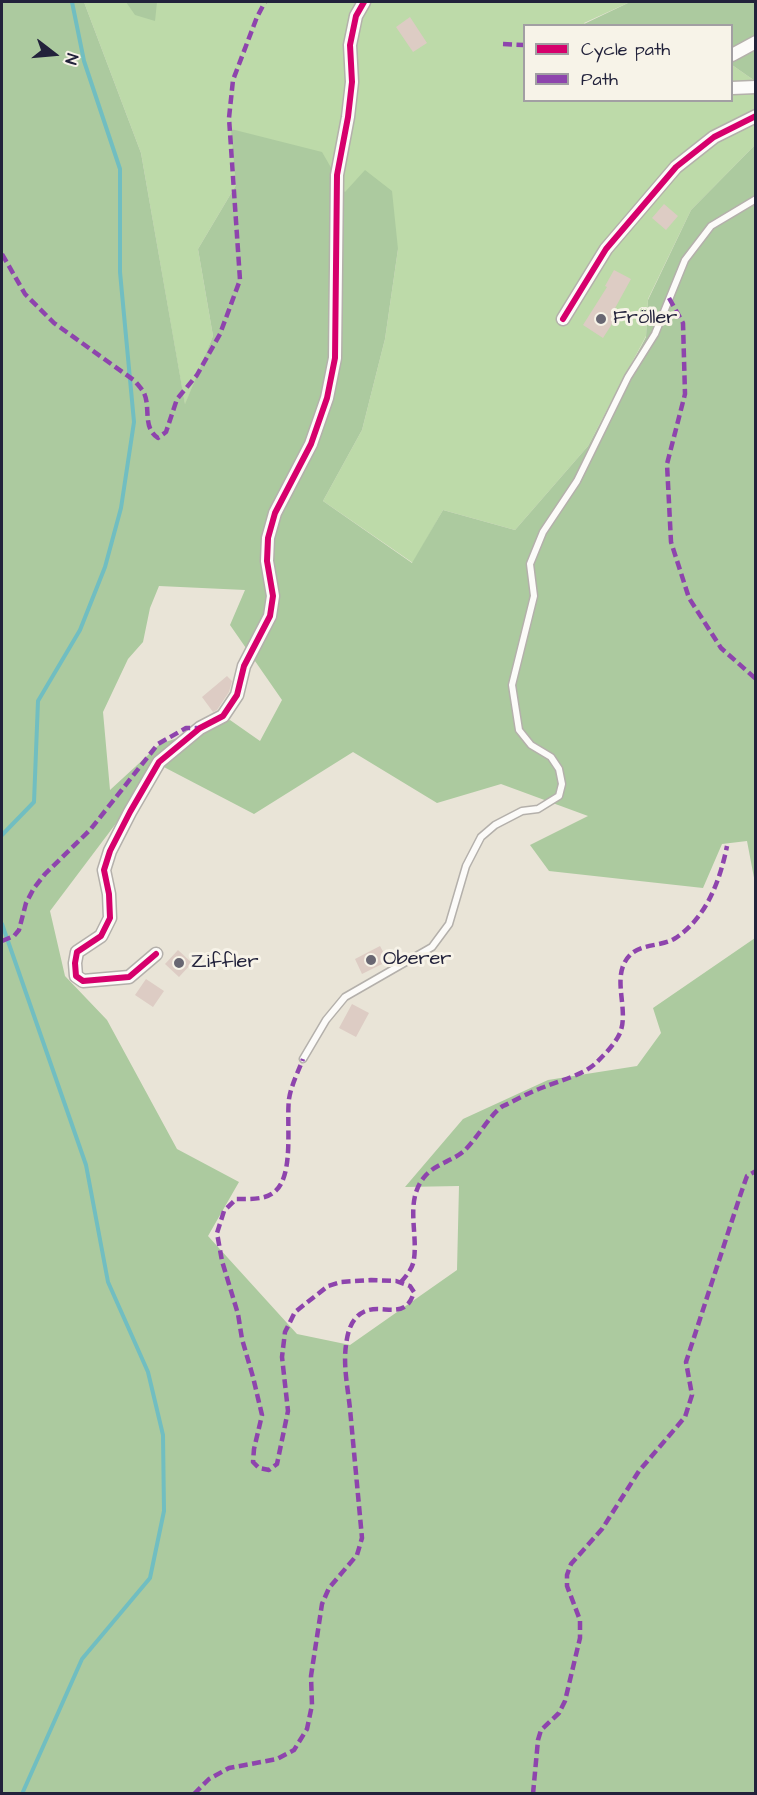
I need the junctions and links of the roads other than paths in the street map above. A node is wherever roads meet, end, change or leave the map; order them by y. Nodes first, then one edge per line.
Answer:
1 (364, 2) edge
2 (756, 42) edge
3 (733, 54) edge
4 (756, 87) edge
5 (733, 88) edge
6 (756, 116) edge
7 (756, 199) edge
8 (563, 319) dead end
9 (156, 954) dead end
10 (303, 1059) dead end

1 - 9 street
2 - 3 street
4 - 5 street
6 - 8 street
7 - 10 lane

